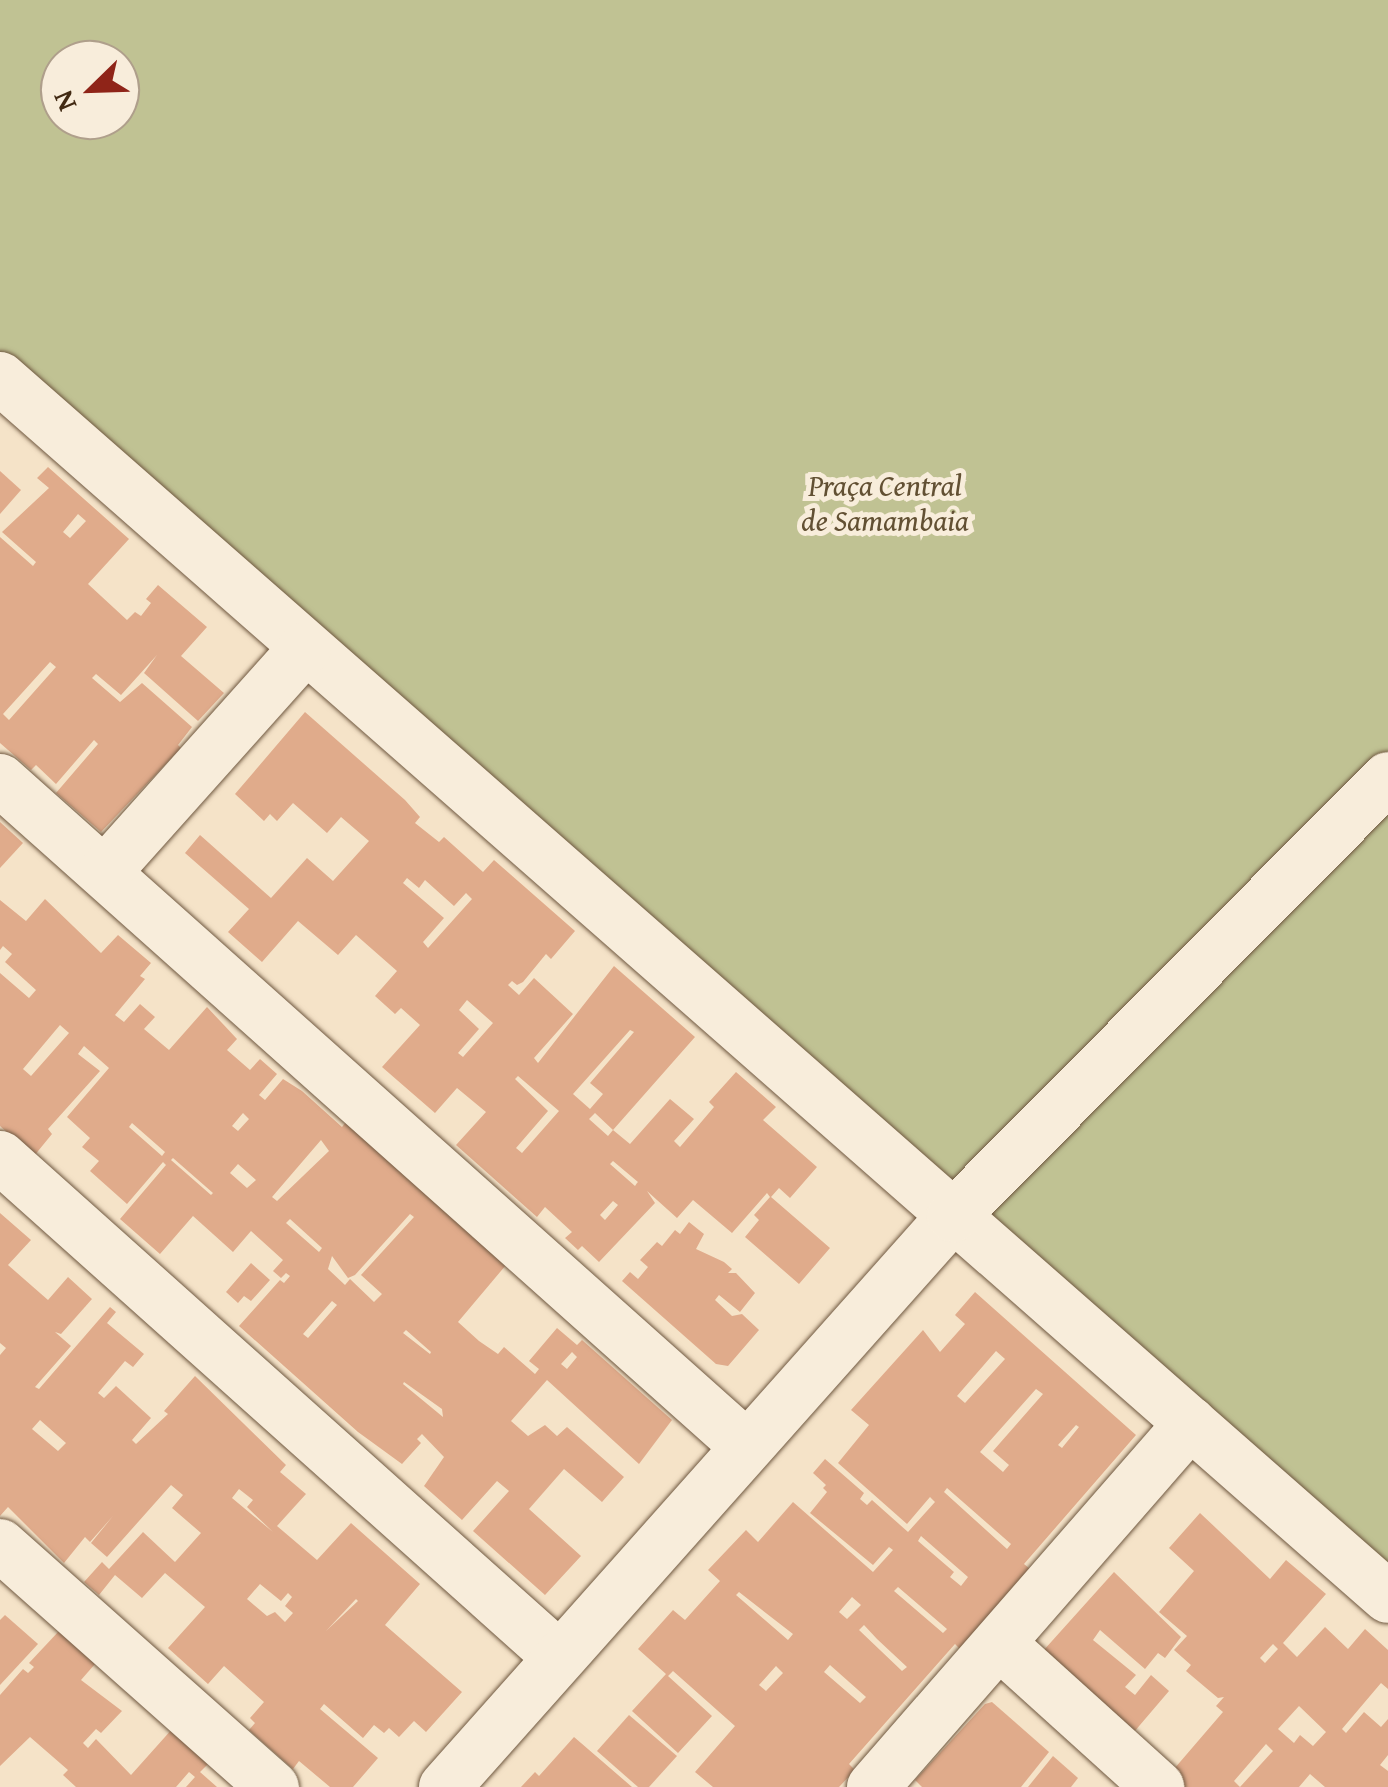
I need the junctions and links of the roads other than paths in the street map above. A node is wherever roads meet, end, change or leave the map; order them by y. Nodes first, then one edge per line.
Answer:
1 (0, 378) edge
2 (305, 648) junction
3 (1388, 778) edge
4 (0, 780) edge
5 (105, 872) junction
6 (0, 1158) edge
7 (952, 1216) junction
8 (1191, 1423) junction
9 (745, 1444) junction
10 (0, 1544) edge
11 (1388, 1597) edge
12 (1002, 1645) junction
13 (559, 1657) junction
14 (272, 1787) edge
15 (445, 1787) edge
16 (874, 1787) edge
17 (1158, 1787) edge

1 - 2 street
2 - 5 street
2 - 7 street
3 - 7 street
4 - 5 street
5 - 9 street
6 - 13 street
7 - 8 street
7 - 9 street
8 - 11 street
8 - 12 street
9 - 13 street
10 - 14 street
12 - 16 street
12 - 17 street
13 - 15 street

